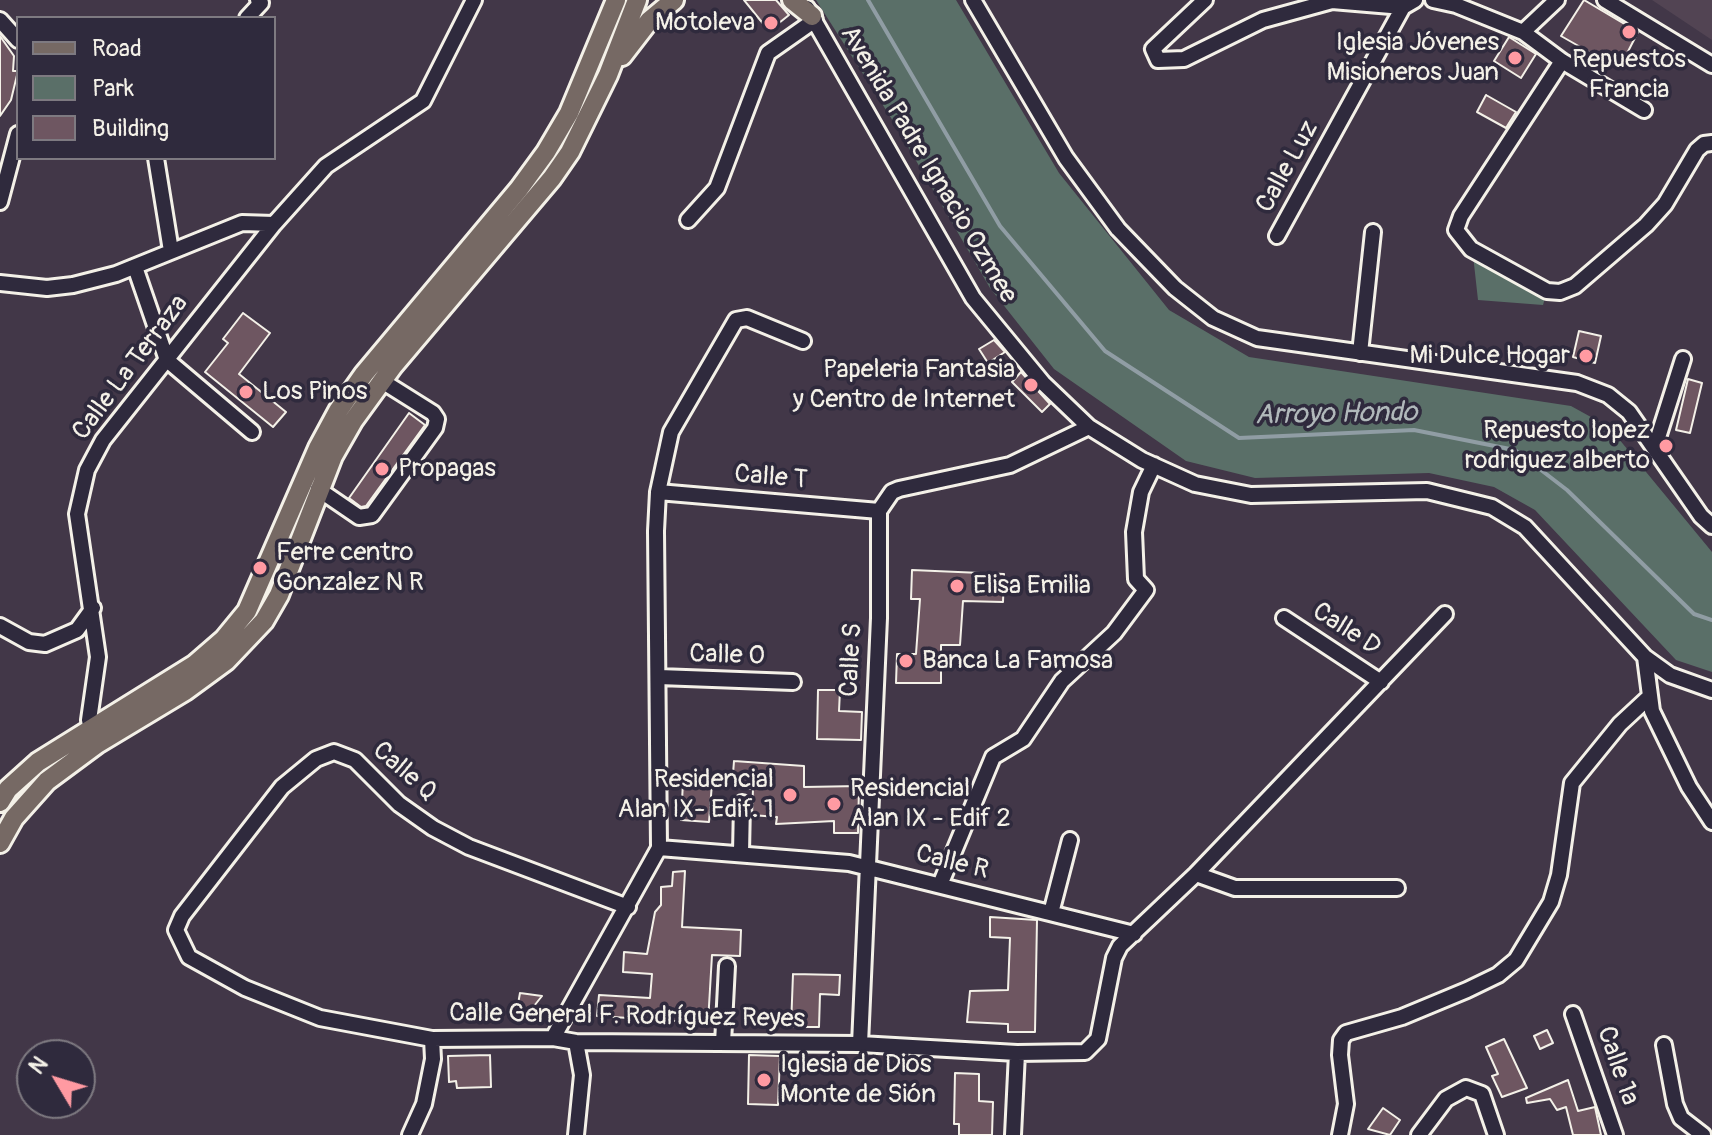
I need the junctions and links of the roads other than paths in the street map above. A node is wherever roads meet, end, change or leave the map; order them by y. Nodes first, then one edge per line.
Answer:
1 (474, 0) edge
2 (616, 0) edge
3 (637, 0) edge
4 (674, 0) edge
5 (792, 0) edge
6 (801, 0) edge
7 (973, 0) edge
8 (1205, 0) edge
9 (1433, 0) edge
10 (1557, 0) edge
11 (1605, 0) edge
12 (1453, 2) edge
13 (1409, 3) edge
14 (814, 18) junction
15 (0, 20) edge
16 (1523, 32) junction
17 (16, 38) edge
18 (1562, 61) junction
19 (1712, 65) edge
20 (608, 75) junction
21 (1644, 110) dead end
22 (16, 142) edge
23 (1712, 143) edge
24 (156, 160) edge
25 (0, 202) edge
26 (688, 220) dead end
27 (274, 224) junction
28 (1373, 232) dead end
29 (1277, 236) dead end
30 (171, 251) junction
31 (135, 267) junction
32 (0, 283) edge
33 (803, 341) dead end
34 (1360, 353) junction
35 (1683, 359) dead end
36 (167, 360) junction
37 (382, 381) junction
38 (1089, 427) junction
39 (252, 432) dead end
40 (1655, 447) junction
41 (1154, 465) junction
42 (318, 489) junction
43 (658, 492) junction
44 (879, 511) junction
45 (1712, 526) edge
46 (93, 608) junction
47 (1445, 614) dead end
48 (1284, 618) dead end
49 (0, 626) edge
50 (1645, 657) junction
51 (659, 677) junction
52 (793, 682) dead end
53 (1381, 682) junction
54 (1712, 690) edge
55 (1648, 698) junction
56 (92, 736) junction
57 (0, 802) edge
58 (742, 803) dead end
59 (1712, 822) edge
60 (1070, 840) dead end
61 (0, 843) edge
62 (659, 848) junction
63 (741, 853) junction
64 (866, 867) junction
65 (1196, 874) junction
66 (940, 885) junction
67 (1397, 888) dead end
68 (628, 907) junction
69 (1051, 913) junction
70 (1134, 934) junction
71 (176, 937) joint
72 (727, 966) dead end
73 (1573, 1014) dead end
74 (553, 1038) junction
75 (432, 1039) junction
76 (576, 1042) junction
77 (723, 1043) junction
78 (860, 1044) junction
79 (1664, 1045) dead end
80 (1017, 1053) junction
81 (410, 1135) edge
82 (576, 1135) edge
83 (1013, 1135) edge
84 (1340, 1135) edge
85 (1419, 1135) edge
86 (1496, 1135) edge
87 (1615, 1135) edge
88 (1703, 1135) edge

1 - 27 street, Calle La Terraza
2 - 56 main road
3 - 20 main road
4 - 20 main road
5 - 14 main road
6 - 14 street, Avenida Padre Ignacio Ozmee
7 - 34 street
8 - 13 street
9 - 12 street
10 - 16 street
11 - 19 street
12 - 16 street
13 - 29 street, Calle Luz
14 - 26 street
14 - 38 street, Avenida Padre Ignacio Ozmee
15 - 17 street
16 - 18 street
18 - 21 street
18 - 23 street
20 - 37 main road
22 - 25 street
24 - 30 street
27 - 30 street
27 - 36 street, Calle La Terraza
28 - 34 street
30 - 31 street
31 - 32 street
31 - 36 street
33 - 43 street
34 - 40 street
35 - 40 street
36 - 39 street
36 - 46 street, Calle La Terraza
37 - 42 main road
37 - 42 street
38 - 41 street, Avenida Padre Ignacio Ozmee
38 - 44 street
40 - 45 street
41 - 50 street, Avenida Padre Ignacio Ozmee
41 - 66 street
42 - 56 main road
43 - 44 street, Calle T
43 - 51 street
44 - 64 street, Calle S
46 - 49 street
46 - 56 street, Calle La Terraza
47 - 53 street
48 - 53 street, Calle D
50 - 54 street, Avenida Padre Ignacio Ozmee
50 - 55 street
51 - 52 street, Calle O
51 - 62 street
53 - 65 street
55 - 59 street
55 - 84 street
56 - 57 main road
56 - 61 main road
58 - 63 street
60 - 69 street
62 - 63 street, Calle R
62 - 68 street
63 - 64 street, Calle R
64 - 66 street, Calle R
64 - 78 street, Calle S
65 - 67 street
65 - 70 street
66 - 69 street, Calle R
68 - 71 street, Calle Q
68 - 74 street
69 - 70 street, Calle R
70 - 80 street, Calle General F. Rodríguez Reyes
71 - 75 street, Calle General F. Rodríguez Reyes
72 - 77 street
73 - 87 street, Calle 1a
74 - 75 street, Calle General F. Rodríguez Reyes
74 - 76 street, Calle General F. Rodríguez Reyes
75 - 81 street
76 - 77 street, Calle General F. Rodríguez Reyes
76 - 82 street
77 - 78 street, Calle General F. Rodríguez Reyes
78 - 80 street, Calle General F. Rodríguez Reyes
79 - 88 street
80 - 83 street
85 - 86 street

